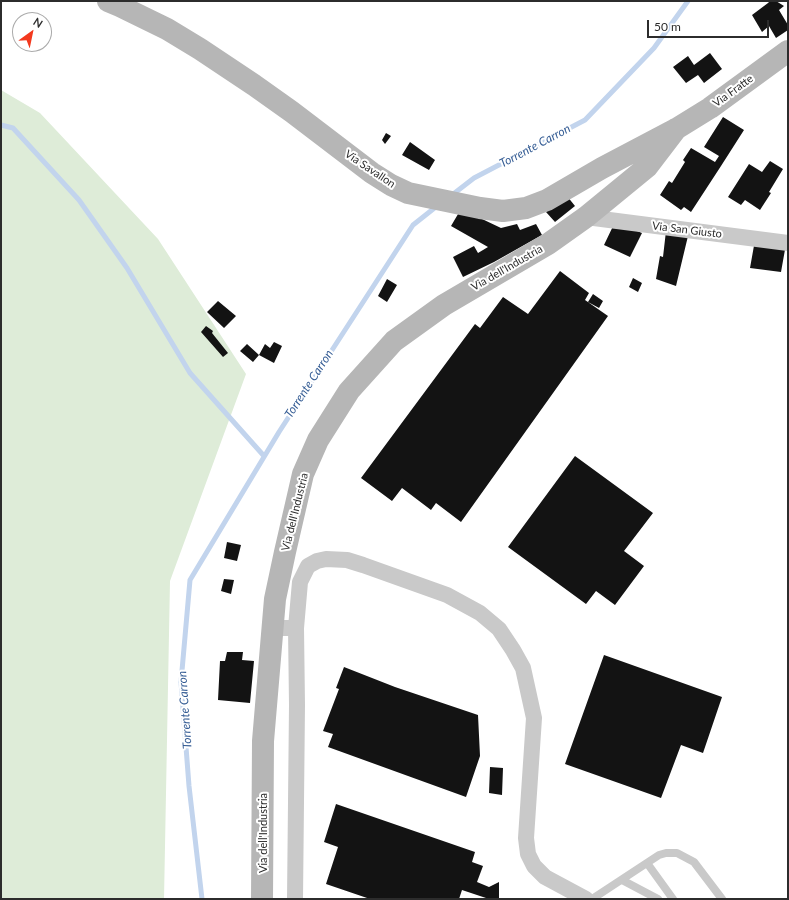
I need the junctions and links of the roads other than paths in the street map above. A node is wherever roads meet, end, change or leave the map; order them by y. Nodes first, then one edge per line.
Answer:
1 (108, 1) edge
2 (788, 51) edge
3 (676, 129) junction
4 (586, 217) junction
5 (788, 243) edge
6 (273, 628) junction
7 (296, 628) junction
8 (647, 863) junction
9 (622, 880) junction
10 (262, 899) edge
11 (294, 899) edge
12 (586, 899) edge
13 (592, 899) edge
14 (658, 899) edge
15 (673, 899) edge
16 (722, 899) edge

1 - 3 street, Via Savallon
2 - 3 street, Via Fratte
3 - 4 street, Via dell'Industria
4 - 5 street, Via San Giusto
4 - 6 street, Via dell'Industria
6 - 7 street
6 - 10 street, Via dell'Industria
7 - 11 street
7 - 12 street
8 - 9 lane
8 - 15 lane
8 - 16 lane
9 - 13 lane
9 - 14 lane

